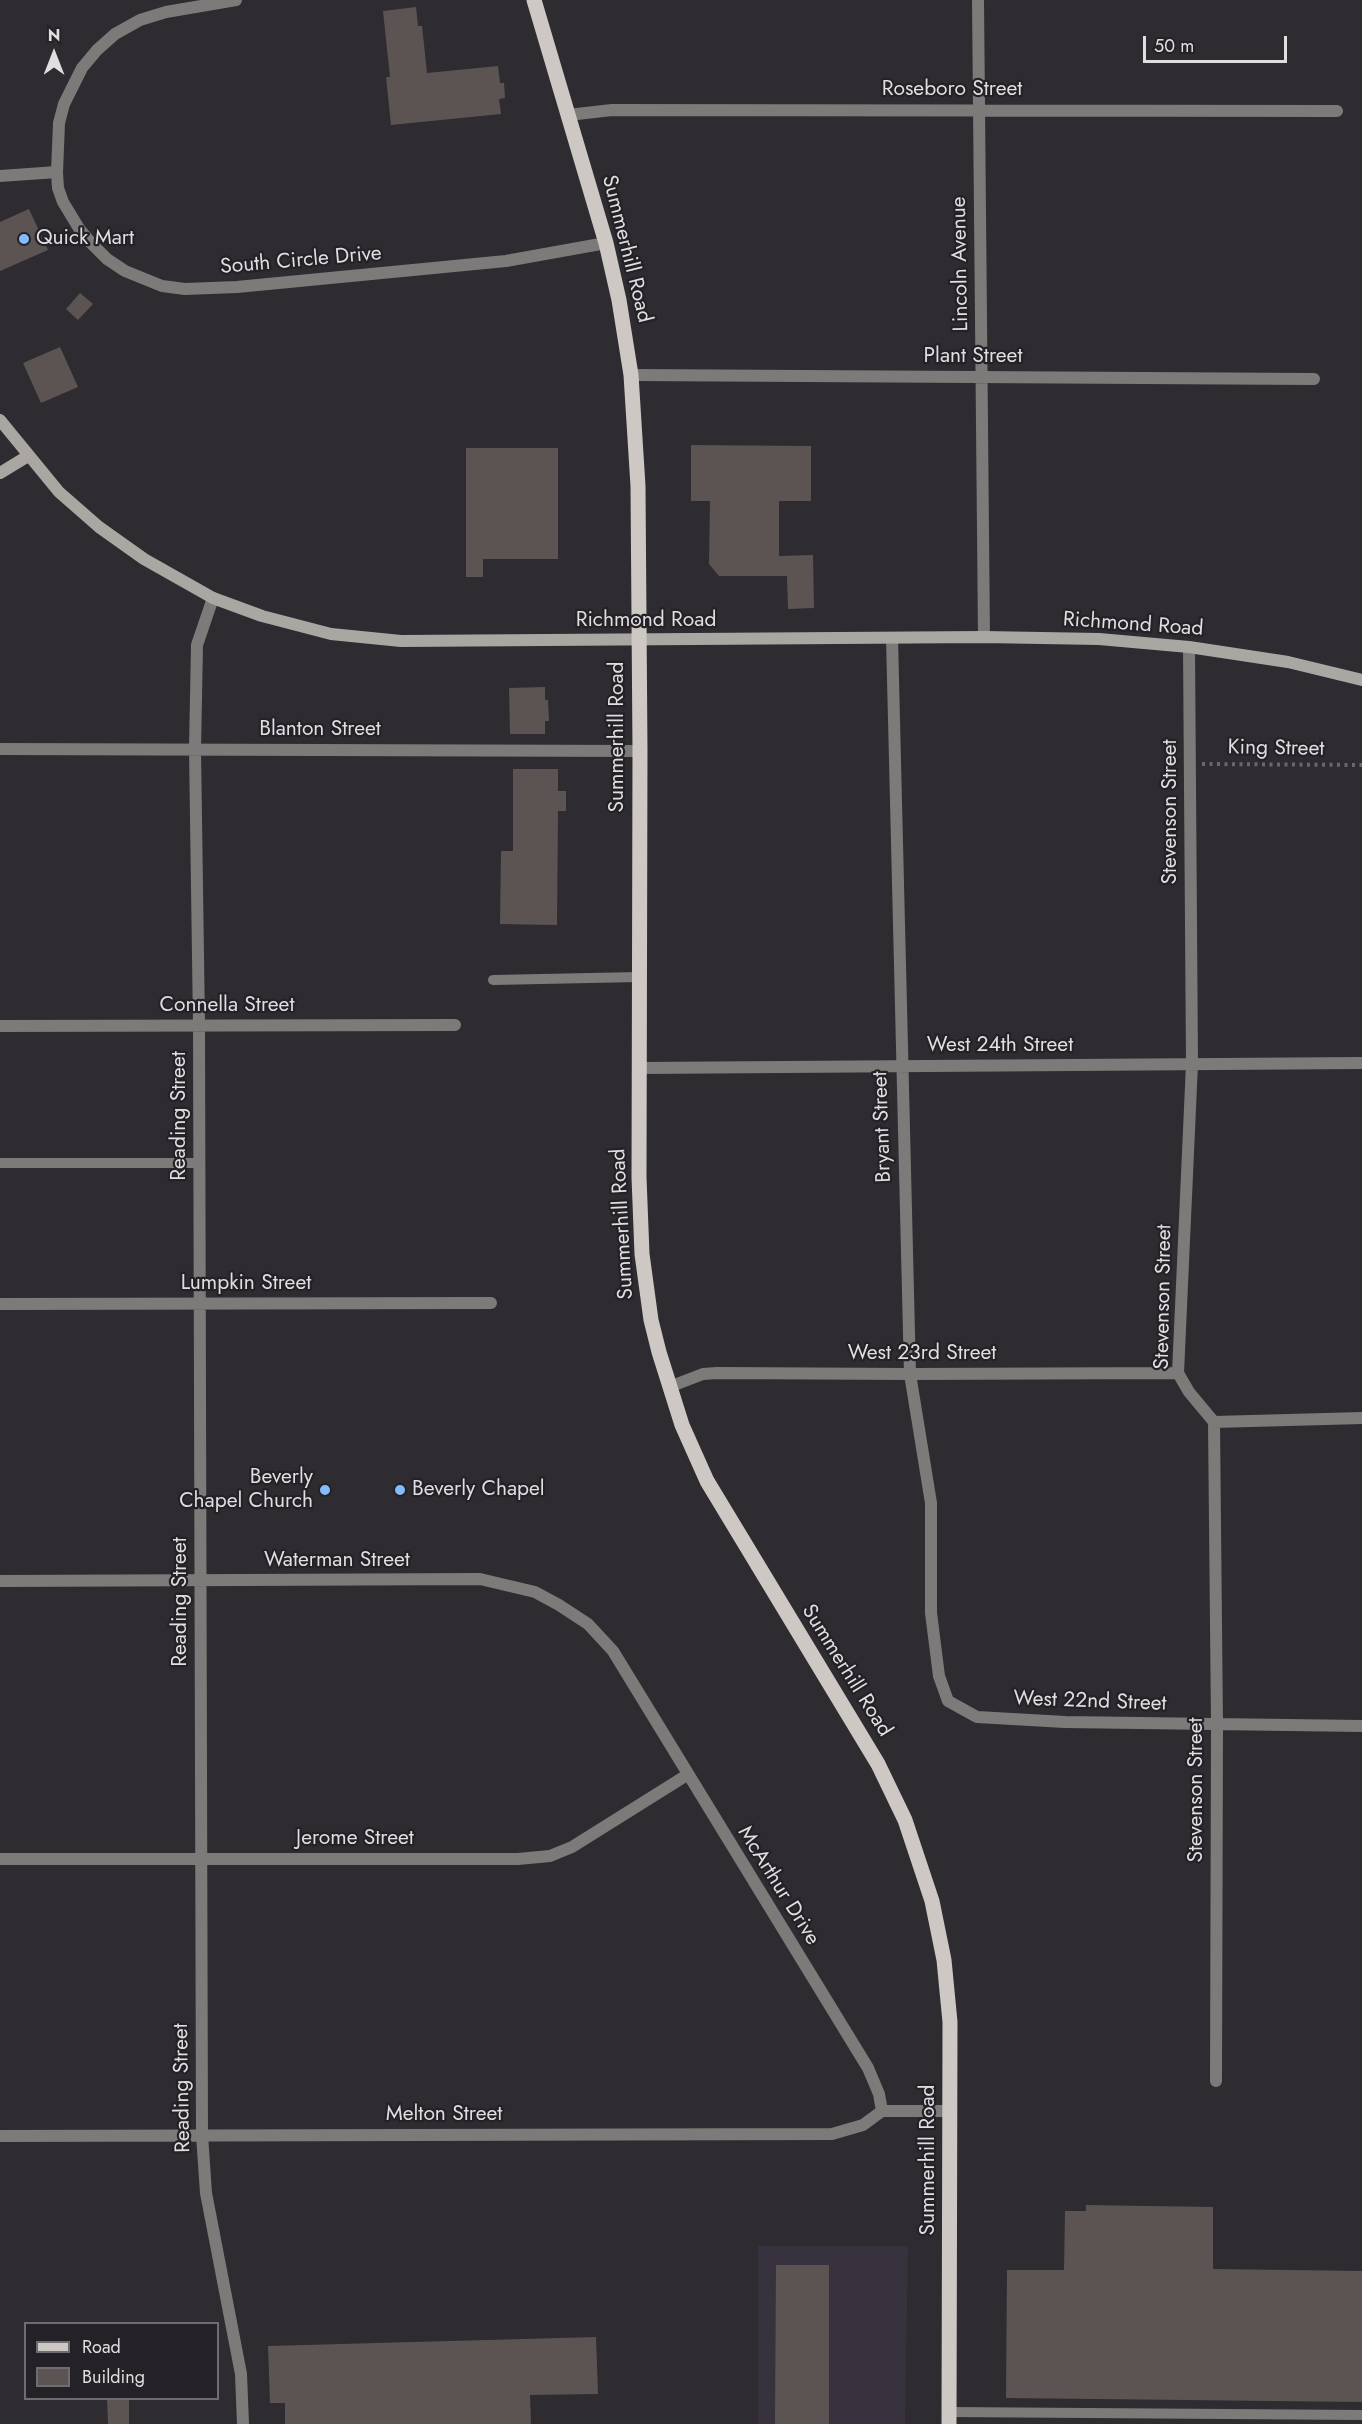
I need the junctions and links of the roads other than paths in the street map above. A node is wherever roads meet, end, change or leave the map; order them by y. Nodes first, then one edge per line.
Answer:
1 (236, 0) edge
2 (534, 0) edge
3 (978, 0) edge
4 (979, 109) junction
5 (1337, 111) dead end
6 (568, 116) junction
7 (57, 172) junction
8 (0, 176) edge
9 (606, 243) junction
10 (631, 375) junction
11 (982, 376) junction
12 (1314, 379) dead end
13 (0, 420) edge
14 (28, 456) junction
15 (0, 473) edge
16 (213, 598) junction
17 (984, 637) junction
18 (892, 638) junction
19 (639, 641) junction
20 (1189, 647) junction
21 (1362, 680) edge
22 (0, 749) edge
23 (195, 749) junction
24 (640, 751) junction
25 (639, 977) junction
26 (493, 980) dead end
27 (455, 1024) dead end
28 (199, 1025) junction
29 (0, 1026) edge
30 (1362, 1063) edge
31 (1192, 1064) junction
32 (901, 1066) junction
33 (639, 1068) junction
34 (0, 1163) edge
35 (199, 1163) junction
36 (491, 1303) dead end
37 (0, 1304) edge
38 (200, 1304) junction
39 (1178, 1373) junction
40 (910, 1374) junction
41 (669, 1387) junction
42 (1362, 1418) edge
43 (1214, 1422) junction
44 (0, 1581) edge
45 (200, 1582) junction
46 (931, 1613) joint
47 (633, 1684) joint
48 (1217, 1725) junction
49 (1362, 1725) edge
50 (687, 1775) junction
51 (0, 1859) edge
52 (202, 1859) junction
53 (1216, 2081) dead end
54 (882, 2111) junction
55 (950, 2111) junction
56 (202, 2135) junction
57 (0, 2136) edge
58 (1362, 2415) edge
59 (949, 2418) edge
60 (1033, 2418) edge
61 (1090, 2418) edge
62 (1125, 2418) edge
63 (243, 2424) edge

1 - 7 street, South Circle Drive
2 - 6 main road, Summerhill Road
3 - 4 street, Lincoln Avenue
4 - 5 street, Roseboro Street
4 - 6 street, Roseboro Street
4 - 11 street, Lincoln Avenue
6 - 9 main road, Summerhill Road
7 - 8 street
7 - 9 street, South Circle Drive
9 - 10 main road, Summerhill Road
10 - 11 street, Plant Street
10 - 19 main road, Summerhill Road
11 - 12 street, Plant Street
11 - 17 street, Lincoln Avenue
13 - 14 street, Richmond Road
14 - 15 street
14 - 16 street, Richmond Road
16 - 19 street, Richmond Road
16 - 23 street, Reading Street
17 - 18 street, Richmond Road
17 - 20 street, Richmond Road
18 - 19 street, Richmond Road
18 - 32 street, Bryant Street
19 - 24 main road, Summerhill Road
20 - 21 street, Richmond Road
20 - 31 street, Stevenson Street
22 - 23 street, Blanton Street
23 - 24 street, Blanton Street
23 - 28 street, Reading Street
24 - 25 main road, Summerhill Road
25 - 26 lane
25 - 33 main road, Summerhill Road
27 - 28 street, Connella Street
28 - 29 street, Connella Street
28 - 35 street, Reading Street
30 - 31 street, West 24th Street
31 - 32 street, West 24th Street
31 - 39 street, Stevenson Street
32 - 33 street, West 24th Street
32 - 40 street, Bryant Street
33 - 41 main road, Summerhill Road
34 - 35 lane
35 - 38 street, Reading Street
36 - 38 street, Lumpkin Street
37 - 38 street, Lumpkin Street
38 - 45 street, Reading Street
39 - 40 street, West 23rd Street
39 - 43 street, Stevenson Street
40 - 41 street, West 23rd Street
40 - 46 street, Bryant Street
41 - 55 main road, Summerhill Road
42 - 43 street
43 - 48 street, Stevenson Street
44 - 45 street, Waterman Street
45 - 47 street, Waterman Street
45 - 52 street, Reading Street
46 - 48 street, West 22nd Street
47 - 50 street, McArthur Drive
48 - 49 street, West 22nd Street
48 - 53 street, Stevenson Street
50 - 52 street, Jerome Street
50 - 54 street, McArthur Drive
51 - 52 street, Jerome Street
52 - 56 street, Reading Street
54 - 55 street
54 - 56 street, Melton Street
55 - 59 main road, Summerhill Road
56 - 57 street, Melton Street
56 - 63 street, Reading Street
58 - 62 lane
59 - 60 lane
60 - 61 lane
61 - 62 lane

